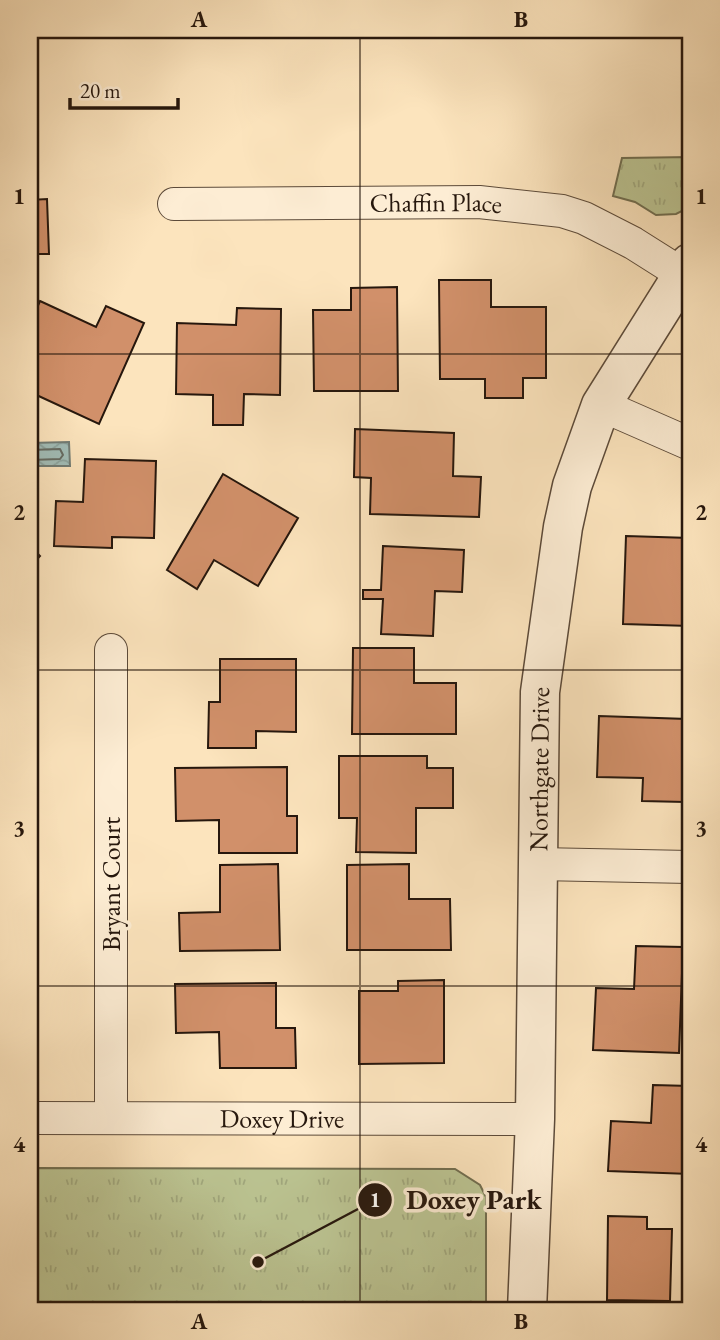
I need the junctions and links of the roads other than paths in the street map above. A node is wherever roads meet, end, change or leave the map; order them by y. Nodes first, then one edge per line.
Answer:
1 (174, 204) dead end
2 (686, 269) edge
3 (601, 405) junction
4 (690, 444) edge
5 (111, 650) dead end
6 (538, 864) junction
7 (690, 867) edge
8 (111, 1117) junction
9 (30, 1118) edge
10 (535, 1119) junction
11 (527, 1310) edge

1 - 2 street, Chaffin Place
2 - 3 street, Northgate Drive
3 - 4 street
3 - 6 street, Northgate Drive
5 - 8 street, Bryant Court
6 - 7 street
6 - 10 street, Northgate Drive
8 - 9 street, Doxey Drive
8 - 10 street, Doxey Drive
10 - 11 street, Northgate Drive

